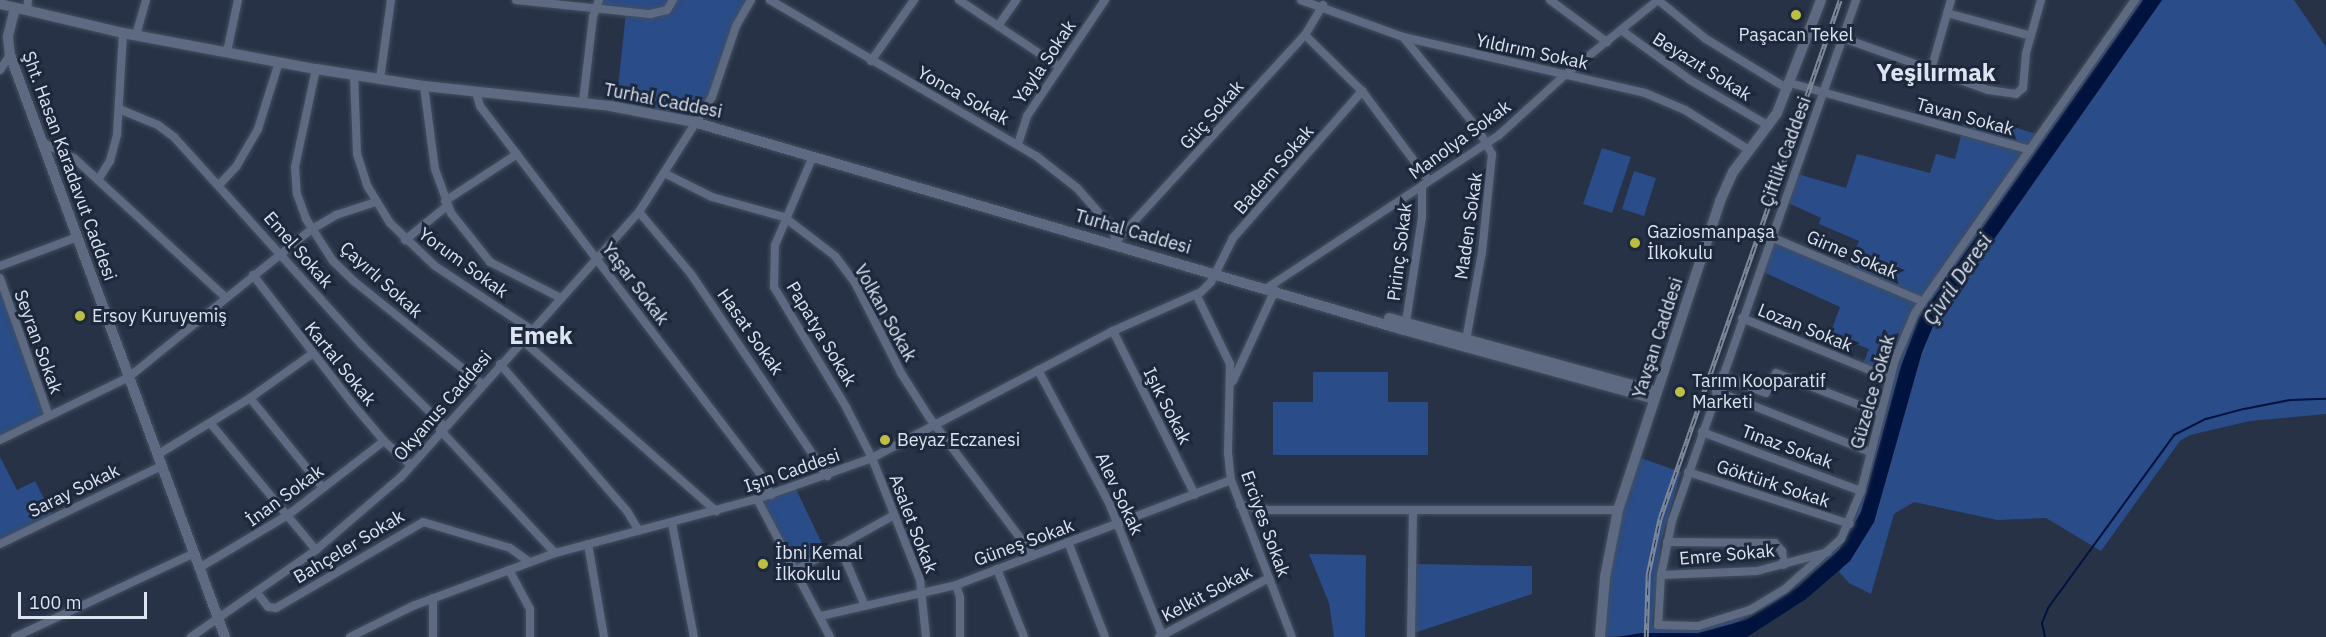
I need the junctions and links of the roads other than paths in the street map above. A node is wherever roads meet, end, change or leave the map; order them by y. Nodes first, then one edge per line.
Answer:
1 (146, 0) edge
2 (238, 0) edge
3 (391, 0) edge
4 (516, 0) edge
5 (673, 0) edge
6 (751, 0) edge
7 (770, 0) edge
8 (914, 0) edge
9 (959, 0) edge
10 (1016, 0) edge
11 (1105, 0) edge
12 (1301, 0) edge
13 (1550, 0) edge
14 (1658, 0) edge
15 (1821, 0) edge
16 (1857, 0) edge
17 (1951, 0) edge
18 (2041, 0) edge
19 (2135, 0) edge
20 (0, 4) edge
21 (598, 4) edge
22 (28, 5) edge
23 (1323, 5) junction
24 (15, 8) junction
25 (1947, 13) junction
26 (998, 26) junction
27 (1621, 30) junction
28 (123, 33) junction
29 (136, 35) junction
30 (1305, 35) junction
31 (2031, 36) junction
32 (1403, 37) junction
33 (1843, 38) junction
34 (1606, 42) junction
35 (227, 52) junction
36 (10, 55) junction
37 (871, 61) junction
38 (279, 62) junction
39 (1060, 67) junction
40 (316, 69) junction
41 (0, 70) edge
42 (1931, 70) junction
43 (354, 75) junction
44 (1564, 75) junction
45 (380, 79) junction
46 (424, 86) junction
47 (1789, 86) junction
48 (1362, 91) junction
49 (476, 92) junction
50 (1822, 95) junction
51 (583, 102) junction
52 (119, 109) junction
53 (694, 122) junction
54 (1769, 126) junction
55 (42, 142) junction
56 (1487, 143) junction
57 (1018, 144) junction
58 (1749, 150) junction
59 (2030, 150) junction
60 (517, 154) junction
61 (813, 156) junction
62 (664, 173) junction
63 (99, 180) junction
64 (1425, 184) junction
65 (219, 185) junction
66 (376, 201) junction
67 (446, 204) junction
68 (639, 212) junction
69 (784, 217) junction
70 (312, 229) junction
71 (77, 237) junction
72 (1771, 237) junction
73 (405, 240) junction
74 (1116, 242) junction
75 (279, 253) junction
76 (598, 259) junction
77 (0, 266) edge
78 (1215, 273) junction
79 (253, 274) junction
80 (0, 278) edge
81 (1271, 289) junction
82 (1196, 294) junction
83 (225, 297) junction
84 (561, 298) junction
85 (1305, 299) junction
86 (1922, 301) junction
87 (1742, 318) junction
88 (1406, 322) junction
89 (532, 330) junction
90 (1113, 331) junction
91 (1466, 339) junction
92 (522, 340) junction
93 (312, 354) junction
94 (500, 364) junction
95 (1038, 370) junction
96 (1722, 376) junction
97 (129, 377) junction
98 (1889, 378) junction
99 (1232, 382) junction
100 (482, 384) junction
101 (1716, 391) junction
102 (1656, 395) junction
103 (250, 398) junction
104 (1880, 413) junction
105 (49, 416) junction
106 (211, 424) junction
107 (937, 426) junction
108 (442, 428) junction
109 (1702, 432) junction
110 (0, 440) edge
111 (384, 441) junction
112 (1870, 452) junction
113 (872, 458) junction
114 (159, 460) junction
115 (411, 465) junction
116 (1688, 472) junction
117 (827, 476) junction
118 (1232, 480) junction
119 (323, 488) junction
120 (1861, 491) junction
121 (771, 495) junction
122 (1195, 495) junction
123 (757, 499) junction
124 (1240, 505) junction
125 (1413, 510) junction
126 (1618, 510) junction
127 (716, 512) junction
128 (288, 515) junction
129 (894, 515) junction
130 (672, 523) junction
131 (1850, 524) junction
132 (1119, 526) junction
133 (639, 531) junction
134 (1068, 542) junction
135 (1667, 542) junction
136 (0, 544) edge
137 (588, 544) junction
138 (838, 545) junction
139 (316, 550) junction
140 (1830, 552) junction
141 (194, 553) junction
142 (555, 553) junction
143 (1033, 555) junction
144 (529, 562) junction
145 (1784, 565) junction
146 (199, 568) junction
147 (997, 569) junction
148 (509, 570) junction
149 (796, 570) junction
150 (1661, 574) junction
151 (1269, 578) junction
152 (956, 585) junction
153 (258, 594) junction
154 (923, 594) junction
155 (433, 598) junction
156 (865, 606) junction
157 (821, 616) junction
158 (218, 621) junction
159 (1658, 626) joint
160 (1161, 636) edge
161 (1597, 636) edge
162 (15, 637) edge
163 (191, 637) edge
164 (225, 637) edge
165 (350, 637) edge
166 (433, 637) edge
167 (530, 637) edge
168 (604, 637) edge
169 (694, 637) edge
170 (830, 637) edge
171 (926, 637) edge
172 (960, 637) edge
173 (1024, 637) edge
174 (1105, 637) edge
175 (1292, 637) edge
176 (1411, 637) edge

1 - 29 street
2 - 35 street
3 - 45 street
4 - 21 street
5 - 21 street
6 - 53 street, Okyanus Caddesi
7 - 37 street, Yonca Sokak
8 - 37 street
9 - 26 street
10 - 26 street
11 - 39 street, Yayla Sokak
12 - 23 street, Yıldırım Sokak
13 - 34 street
14 - 27 street, Manolya Sokak
14 - 47 street, Tavan Sokak
15 - 47 street, Yavşan Caddesi
16 - 33 street, Çiftlik Caddesi
17 - 25 street
18 - 31 street
19 - 59 street, Güzelce Sokak
20 - 24 street, Turhal Caddesi
21 - 51 street
22 - 24 street, Turhal Caddesi
22 - 28 street, Turhal Caddesi
23 - 30 street, Güç Sokak
23 - 32 street, Yıldırım Sokak
24 - 36 street, Şht. Hasan Karadavut Caddesi
25 - 31 street
25 - 42 street
26 - 39 street
27 - 34 street, Manolya Sokak
27 - 54 street, Beyazıt Sokak
28 - 29 street, Turhal Caddesi
28 - 52 street
29 - 35 street, Turhal Caddesi
30 - 48 street, Pirinç Sokak
30 - 74 street, Güç Sokak
31 - 42 street
32 - 44 street, Yıldırım Sokak
32 - 56 street
33 - 42 street
33 - 50 street, Çiftlik Caddesi
34 - 44 street, Manolya Sokak
35 - 38 street, Turhal Caddesi
36 - 41 street
36 - 55 street, Şht. Hasan Karadavut Caddesi
37 - 57 street, Yonca Sokak
38 - 40 street, Turhal Caddesi
38 - 65 street
39 - 57 street, Yayla Sokak
40 - 43 street, Turhal Caddesi
40 - 70 street, Çayırlı Sokak
43 - 45 street, Turhal Caddesi
43 - 66 street, Yorum Sokak
44 - 56 street, Manolya Sokak
44 - 58 street, Yıldırım Sokak
45 - 46 street, Turhal Caddesi
46 - 49 street, Turhal Caddesi
46 - 67 street
47 - 50 street, Tavan Sokak
47 - 54 street, Yavşan Caddesi
48 - 64 street, Pirinç Sokak
48 - 78 street, Badem Sokak
49 - 51 street, Turhal Caddesi
49 - 60 street, Yaşar Sokak
50 - 59 street, Tavan Sokak
50 - 72 street, Çiftlik Caddesi
51 - 53 street, Turhal Caddesi
52 - 63 street
52 - 65 street, Emel Sokak
53 - 61 street, Turhal Caddesi
53 - 62 street, Okyanus Caddesi
54 - 58 street, Yavşan Caddesi
55 - 63 street
55 - 71 street, Şht. Hasan Karadavut Caddesi
56 - 64 street, Manolya Sokak
56 - 91 street, Maden Sokak
57 - 74 street, Yonca Sokak
58 - 102 street, Yavşan Caddesi
59 - 86 street, Güzelce Sokak
60 - 67 street
60 - 76 street, Yaşar Sokak
61 - 69 street, Papatya Sokak
61 - 74 street, Turhal Caddesi
62 - 68 street, Okyanus Caddesi
62 - 69 street, Volkan Sokak
63 - 83 street
64 - 81 street, Manolya Sokak
64 - 88 street, Pirinç Sokak
65 - 75 street, Emel Sokak
66 - 70 street
66 - 73 street, Yorum Sokak
67 - 73 street
67 - 84 street
68 - 76 street, Okyanus Caddesi
68 - 117 street, Hasat Sokak
69 - 107 street, Volkan Sokak
69 - 113 street, Papatya Sokak
70 - 75 street
70 - 100 street, Çayırlı Sokak
71 - 77 street
71 - 97 street, Şht. Hasan Karadavut Caddesi
72 - 86 street, Girne Sokak
72 - 87 street, Çiftlik Caddesi
73 - 89 street, Yorum Sokak
74 - 78 street, Turhal Caddesi
75 - 79 street
75 - 108 street, Emel Sokak
76 - 84 street, Okyanus Caddesi
76 - 121 street, Yaşar Sokak
78 - 81 street, Turhal Caddesi
78 - 82 street, Işın Caddesi
79 - 83 street
79 - 93 street, Kartal Sokak
80 - 105 street, Seyran Sokak
81 - 85 street, Turhal Caddesi
81 - 99 street, Erciyes Sokak
82 - 90 street, Işın Caddesi
82 - 99 street, Erciyes Sokak
83 - 97 street
84 - 89 street, Okyanus Caddesi
85 - 88 street, Turhal Caddesi
85 - 102 street, Turhal Caddesi
86 - 98 street, Güzelce Sokak
87 - 96 street, Çiftlik Caddesi
87 - 98 street, Lozan Sokak
88 - 91 street, Turhal Caddesi
89 - 92 street, Okyanus Caddesi
90 - 95 street, Işın Caddesi
90 - 122 street, Işık Sokak
91 - 102 street, Turhal Caddesi
92 - 94 street, Okyanus Caddesi
92 - 127 street
93 - 103 street, Saray Sokak
93 - 111 street, Kartal Sokak
94 - 100 street, Okyanus Caddesi
94 - 133 street
95 - 107 street, Işın Caddesi
95 - 132 street, Alev Sokak
96 - 101 street, Çiftlik Caddesi
96 - 104 street
97 - 105 street
97 - 114 street, Şht. Hasan Karadavut Caddesi
98 - 104 street, Güzelce Sokak
99 - 118 street, Erciyes Sokak
100 - 108 street, Okyanus Caddesi
101 - 109 street, Çiftlik Caddesi
101 - 112 street
102 - 126 street, Yavşan Caddesi
103 - 106 street, Saray Sokak
103 - 119 street
104 - 112 street, Güzelce Sokak
105 - 110 street
106 - 114 street, Saray Sokak
106 - 128 street
107 - 113 street, Işın Caddesi
107 - 143 street, Volkan Sokak
108 - 115 street, Okyanus Caddesi
108 - 142 street, Emel Sokak
109 - 116 street, Çiftlik Caddesi
109 - 120 street, Tınaz Sokak
111 - 115 street, Kartal Sokak
111 - 119 street, İnan Sokak
112 - 120 street, Güzelce Sokak
113 - 117 street, Işın Caddesi
113 - 129 street, Asalet Sokak
114 - 136 street, Saray Sokak
114 - 141 street, Şht. Hasan Karadavut Caddesi
115 - 139 street, Okyanus Caddesi
116 - 131 street, Göktürk Sokak
116 - 135 street, Çiftlik Caddesi
117 - 121 street, Işın Caddesi
118 - 122 street, Güneş Sokak
118 - 124 street, Erciyes Sokak
119 - 128 street, İnan Sokak
120 - 131 street, Güzelce Sokak
121 - 123 street, Işın Caddesi
122 - 132 street, Güneş Sokak
123 - 127 street, Işın Caddesi
123 - 149 street
124 - 125 street
124 - 151 street, Erciyes Sokak
125 - 126 street
125 - 176 street
126 - 161 street, Yavşan Caddesi
127 - 130 street, Işın Caddesi
128 - 139 street
128 - 146 street, İnan Sokak
129 - 138 street
129 - 154 street, Asalet Sokak
130 - 133 street, Işın Caddesi
130 - 169 street
131 - 140 street, Güzelce Sokak
132 - 134 street, Güneş Sokak
132 - 160 street, Alev Sokak
133 - 137 street, Işın Caddesi
134 - 143 street, Güneş Sokak
134 - 174 street
135 - 145 street
135 - 150 street, Çiftlik Caddesi
137 - 142 street, Işın Caddesi
137 - 168 street
138 - 149 street
138 - 156 street
139 - 153 street, Okyanus Caddesi
140 - 145 street, Emre Sokak
140 - 159 street, Güzelce Sokak
141 - 146 street, Şht. Hasan Karadavut Caddesi
141 - 162 street
142 - 144 street, Işın Caddesi
143 - 147 street, Güneş Sokak
144 - 148 street, Işın Caddesi
144 - 153 street, Bahçeler Sokak
145 - 150 street, Emre Sokak
146 - 158 street, Şht. Hasan Karadavut Caddesi
147 - 152 street, Güneş Sokak
147 - 173 street
148 - 155 street, Işın Caddesi
148 - 167 street
149 - 157 street
150 - 159 street, Çiftlik Caddesi
151 - 160 street, Kelkit Sokak
151 - 175 street, Erciyes Sokak
152 - 154 street, Güneş Sokak
152 - 172 street
153 - 158 street, Okyanus Caddesi
154 - 156 street, Güneş Sokak
154 - 171 street, Asalet Sokak
155 - 165 street, Işın Caddesi
155 - 166 street
156 - 157 street, Güneş Sokak
157 - 170 street
158 - 163 street, Okyanus Caddesi
158 - 164 street, Şht. Hasan Karadavut Caddesi

